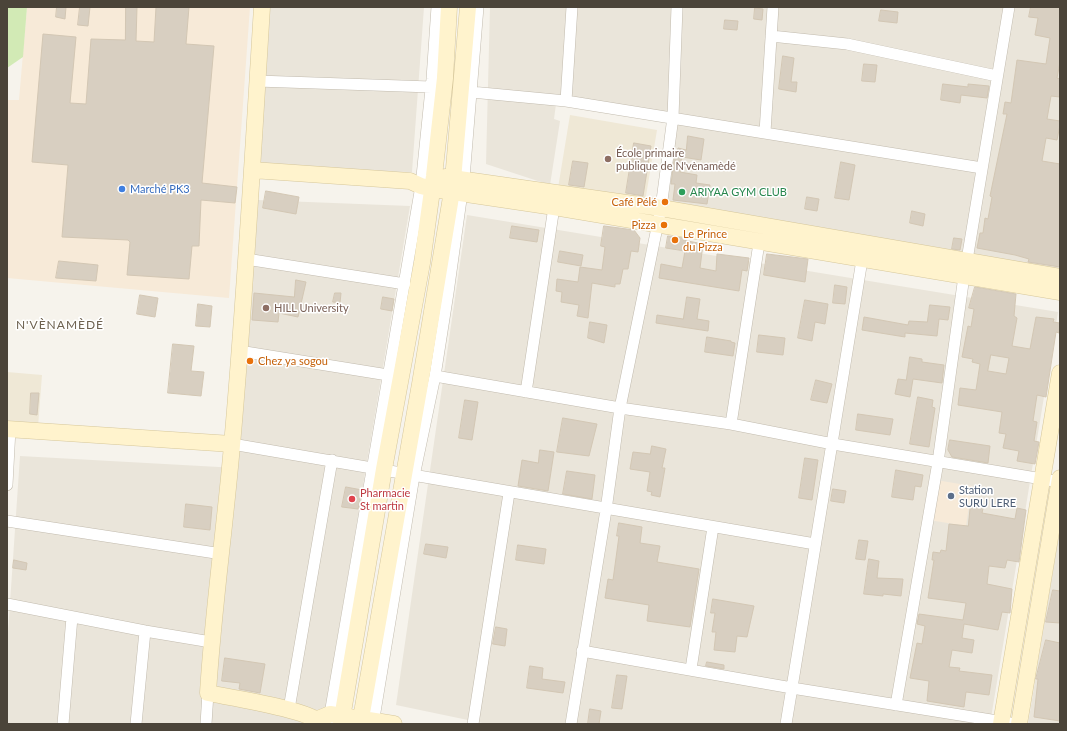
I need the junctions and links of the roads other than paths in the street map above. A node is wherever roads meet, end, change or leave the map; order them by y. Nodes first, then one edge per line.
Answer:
1 (262, 7) edge
2 (437, 7) edge
3 (449, 7) edge
4 (468, 7) edge
5 (478, 7) edge
6 (572, 7) edge
7 (677, 7) edge
8 (773, 7) edge
9 (1009, 7) edge
10 (771, 36) junction
11 (997, 76) junction
12 (257, 81) junction
13 (431, 87) junction
14 (471, 92) junction
15 (566, 101) junction
16 (673, 117) junction
17 (765, 132) junction
18 (982, 168) junction
19 (252, 170) junction
20 (424, 182) junction
21 (458, 185) junction
22 (554, 207) junction
23 (661, 208) junction
24 (658, 225) junction
25 (759, 243) junction
26 (246, 259) junction
27 (862, 260) junction
28 (966, 268) junction
29 (1060, 277) edge
30 (405, 284) junction
31 (1060, 292) edge
32 (239, 351) junction
33 (1060, 373) edge
34 (388, 375) junction
35 (435, 376) junction
36 (526, 392) junction
37 (620, 408) junction
38 (731, 424) junction
39 (8, 429) edge
40 (232, 444) junction
41 (833, 444) junction
42 (332, 460) junction
43 (938, 462) junction
44 (379, 468) junction
45 (409, 475) junction
46 (1042, 479) junction
47 (1060, 480) edge
48 (7, 485) edge
49 (509, 492) junction
50 (606, 510) junction
51 (7, 521) edge
52 (713, 527) junction
53 (815, 544) junction
54 (222, 554) junction
55 (7, 604) edge
56 (72, 617) junction
57 (145, 631) junction
58 (212, 642) junction
59 (582, 651) junction
60 (691, 669) junction
61 (792, 688) junction
62 (208, 693) junction
63 (896, 705) junction
64 (288, 709) junction
65 (331, 720) edge
66 (367, 722) edge
67 (1009, 723) edge
68 (63, 724) edge
69 (136, 724) edge
70 (206, 724) edge
71 (394, 724) edge
72 (473, 724) edge
73 (571, 724) edge
74 (786, 724) edge

1 - 12 street
2 - 13 street
3 - 20 street
4 - 21 street
5 - 14 street
6 - 15 street
7 - 16 street
8 - 10 street
9 - 11 street
10 - 11 street
10 - 17 street
11 - 18 street
12 - 13 street
12 - 19 street
13 - 20 street
14 - 15 street
14 - 21 street
15 - 16 street
16 - 17 street
16 - 23 street
17 - 18 street
18 - 28 street
19 - 20 street
19 - 26 street
20 - 21 street
20 - 30 street
20 - 44 street
21 - 22 street
21 - 23 street
21 - 35 street
21 - 45 street
22 - 24 street
22 - 36 street
23 - 24 street
23 - 28 street
24 - 25 street
24 - 37 street
25 - 27 street
25 - 38 street
26 - 30 street
26 - 32 street
27 - 28 street
27 - 41 street
28 - 29 street
28 - 31 street
28 - 43 street
30 - 34 street
32 - 34 street
32 - 40 street
33 - 46 street
34 - 44 street
35 - 36 street
35 - 45 street
36 - 37 street
37 - 38 street
37 - 50 street
38 - 41 street
39 - 40 street
39 - 48 street
40 - 42 street
40 - 54 street
41 - 43 street
41 - 53 street
42 - 44 street
42 - 64 street
43 - 46 street
43 - 63 street
44 - 45 street
44 - 65 street
45 - 49 street
45 - 66 street
46 - 47 street
46 - 67 street
47 - 67 street
49 - 50 street
49 - 72 street
50 - 52 street
50 - 59 street
51 - 54 street
52 - 53 street
52 - 60 street
53 - 61 street
54 - 58 street
55 - 56 street
56 - 57 street
56 - 68 street
57 - 58 street
57 - 69 street
58 - 62 street
59 - 60 street
59 - 73 street
60 - 61 street
61 - 63 street
61 - 74 street
62 - 64 street
62 - 70 street
63 - 67 street
64 - 65 street
65 - 66 street
66 - 71 street

